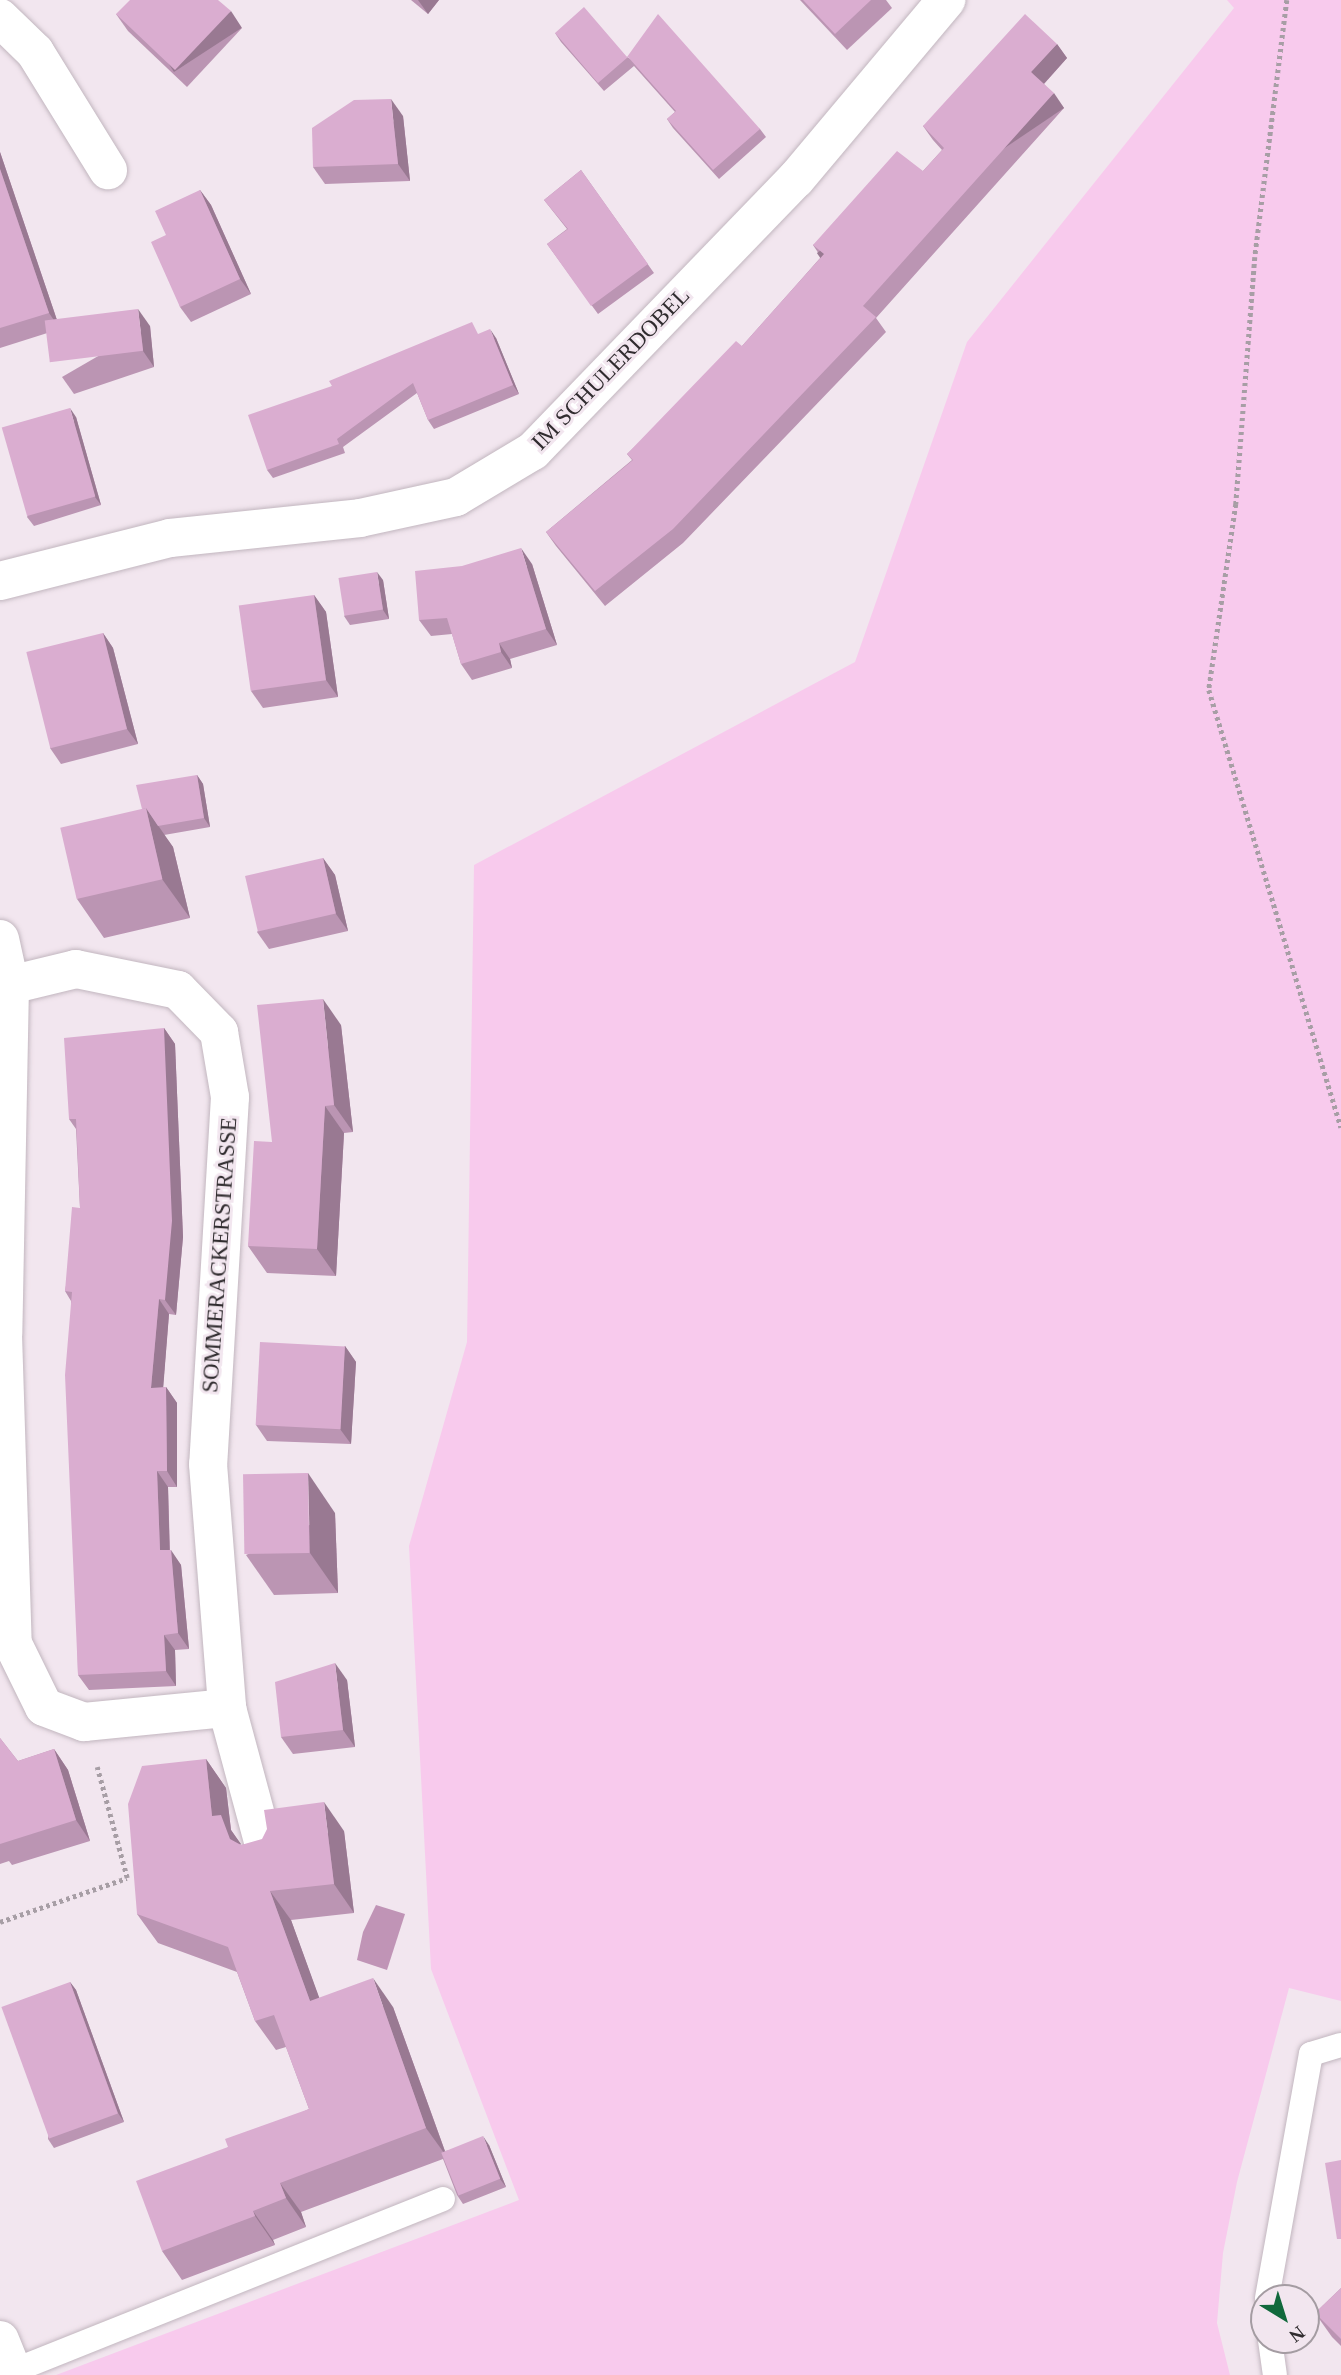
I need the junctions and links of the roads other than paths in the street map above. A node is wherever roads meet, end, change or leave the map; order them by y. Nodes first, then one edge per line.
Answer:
1 (946, 0) edge
2 (0, 18) edge
3 (108, 170) dead end
4 (0, 581) edge
5 (0, 939) edge
6 (10, 985) junction
7 (227, 1708) junction
8 (266, 1853) edge
9 (1341, 2045) edge
10 (443, 2199) dead end
11 (1270, 2284) edge
12 (1272, 2354) edge
13 (9, 2362) edge
14 (1275, 2375) edge

1 - 4 street, IM SCHULERDOBEL
2 - 3 street
5 - 6 street
6 - 7 street, SOMMERACKERSTRASSE
6 - 7 street
7 - 8 street, SOMMERACKERSTRASSE
9 - 11 lane
10 - 13 lane
12 - 14 lane

